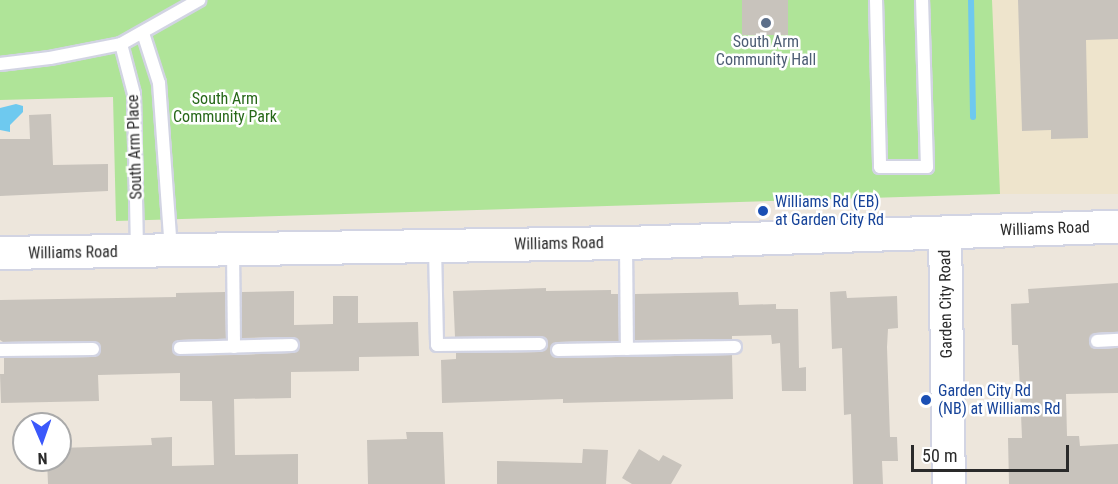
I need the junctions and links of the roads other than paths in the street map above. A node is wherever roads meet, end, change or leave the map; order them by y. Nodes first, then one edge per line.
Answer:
1 (199, 0) edge
2 (876, 0) edge
3 (922, 0) edge
4 (143, 33) junction
5 (121, 44) junction
6 (0, 64) edge
7 (1118, 227) edge
8 (945, 233) junction
9 (626, 243) junction
10 (435, 245) junction
11 (233, 249) junction
12 (171, 251) junction
13 (137, 252) junction
14 (0, 254) edge
15 (1118, 340) edge
16 (1097, 341) dead end
17 (540, 344) dead end
18 (292, 345) dead end
19 (234, 346) junction
20 (735, 347) dead end
21 (180, 348) dead end
22 (93, 349) dead end
23 (627, 349) junction
24 (0, 350) edge
25 (558, 350) dead end
26 (949, 484) edge

1 - 4 lane
2 - 3 lane
4 - 5 lane
4 - 12 lane, South Arm Place
5 - 6 lane
5 - 13 lane, South Arm Place
7 - 8 street, Williams Road
8 - 9 street, Williams Road
8 - 26 street, Garden City Road
9 - 10 street, Williams Road
9 - 23 lane
10 - 11 street, Williams Road
10 - 17 lane
11 - 12 street, Williams Road
11 - 19 lane
12 - 13 street, Williams Road
13 - 14 street, Williams Road
15 - 16 lane
18 - 19 lane
19 - 21 lane
20 - 23 lane
22 - 24 lane
23 - 25 lane

